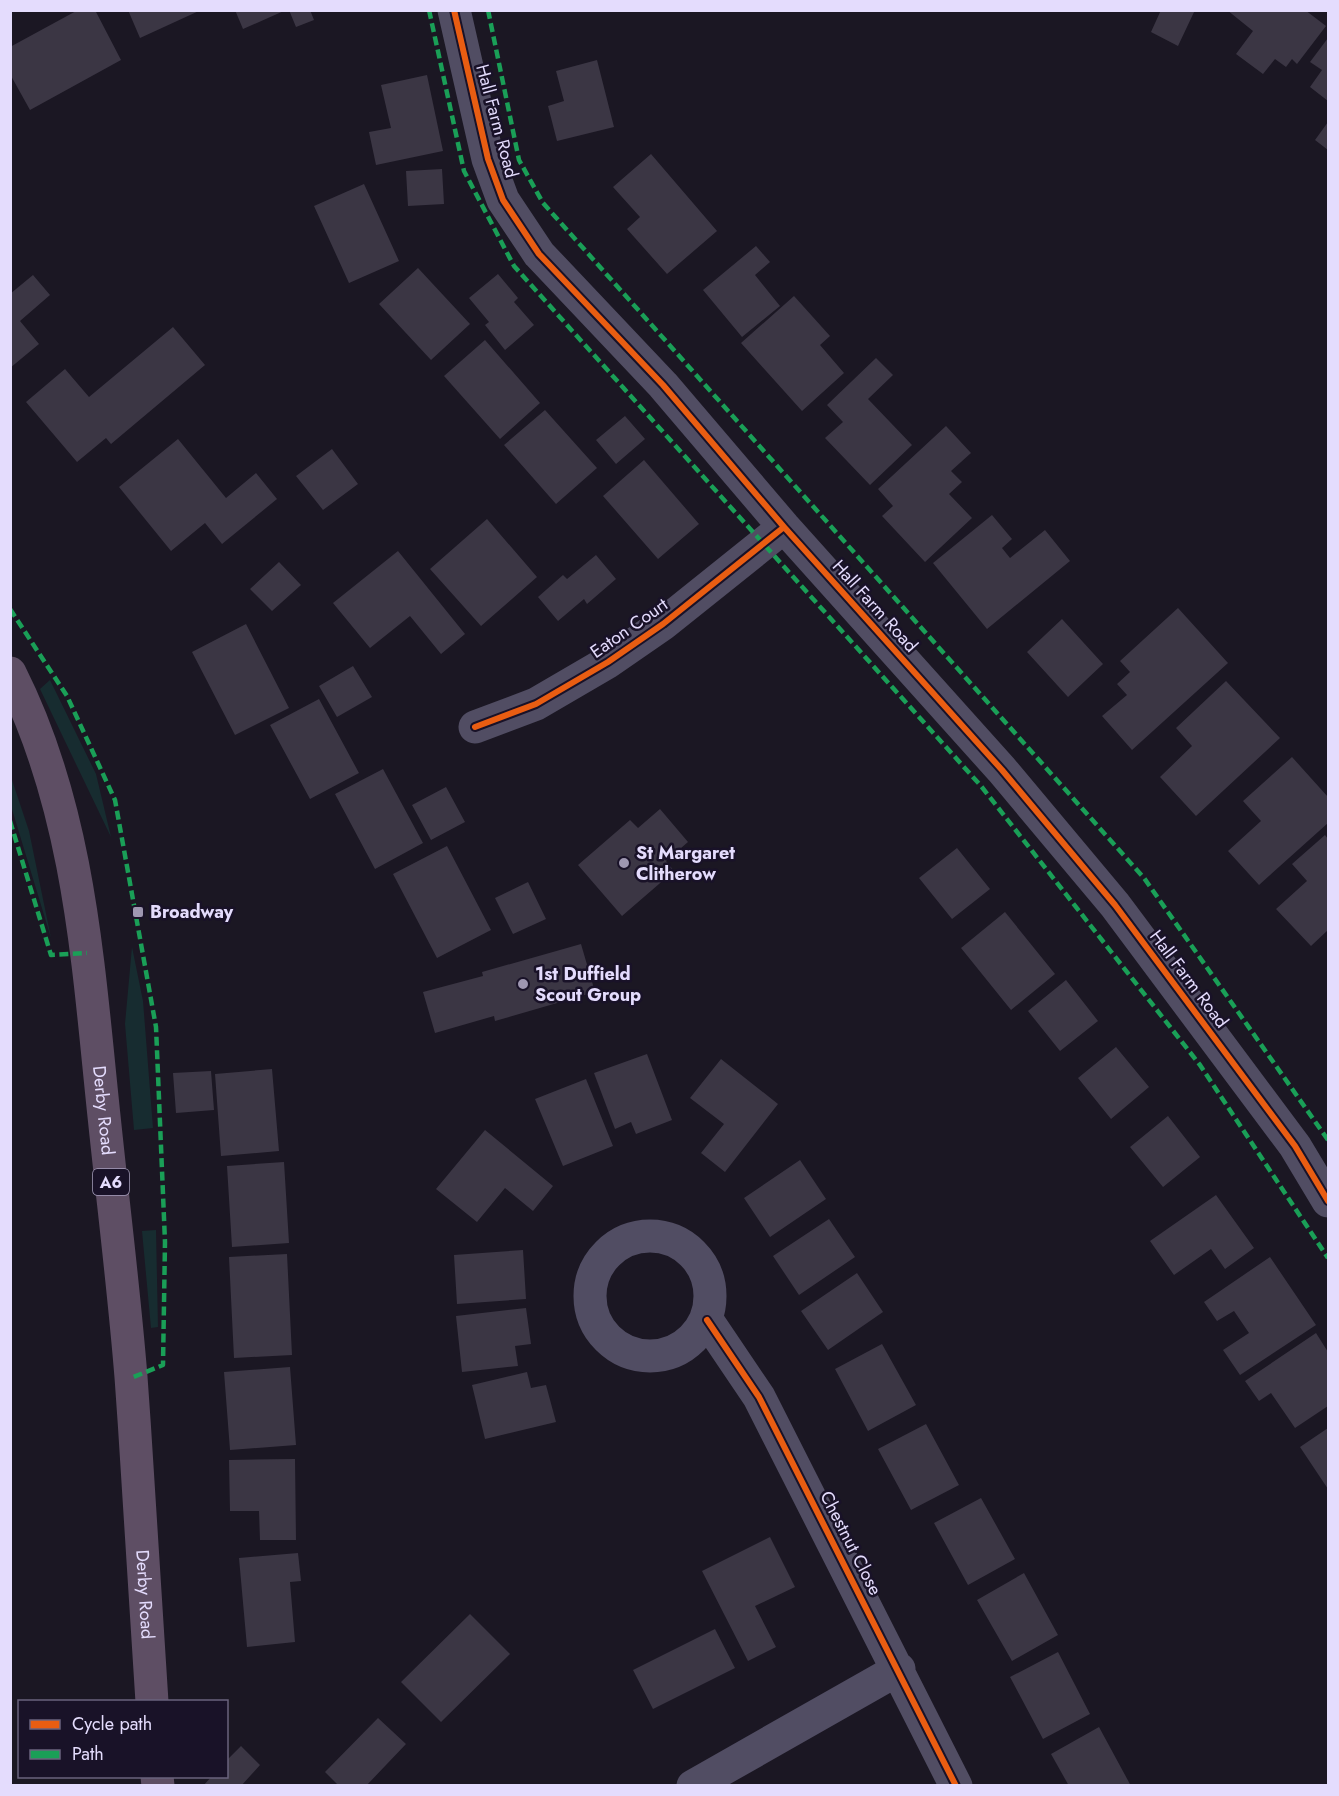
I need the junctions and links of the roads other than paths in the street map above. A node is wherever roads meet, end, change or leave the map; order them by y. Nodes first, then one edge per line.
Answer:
1 (454, 10) edge
2 (784, 527) junction
3 (10, 673) edge
4 (475, 727) dead end
5 (1329, 1201) edge
6 (706, 1320) dead end
7 (899, 1669) junction
8 (152, 1700) edge
9 (693, 1785) edge
10 (956, 1785) edge

1 - 2 street, Hall Farm Road
2 - 4 street, Eaton Court
2 - 5 street, Hall Farm Road
3 - 8 highway, Derby Road / A6
6 - 7 street, Chestnut Close
7 - 9 street
7 - 10 street, Chestnut Close

